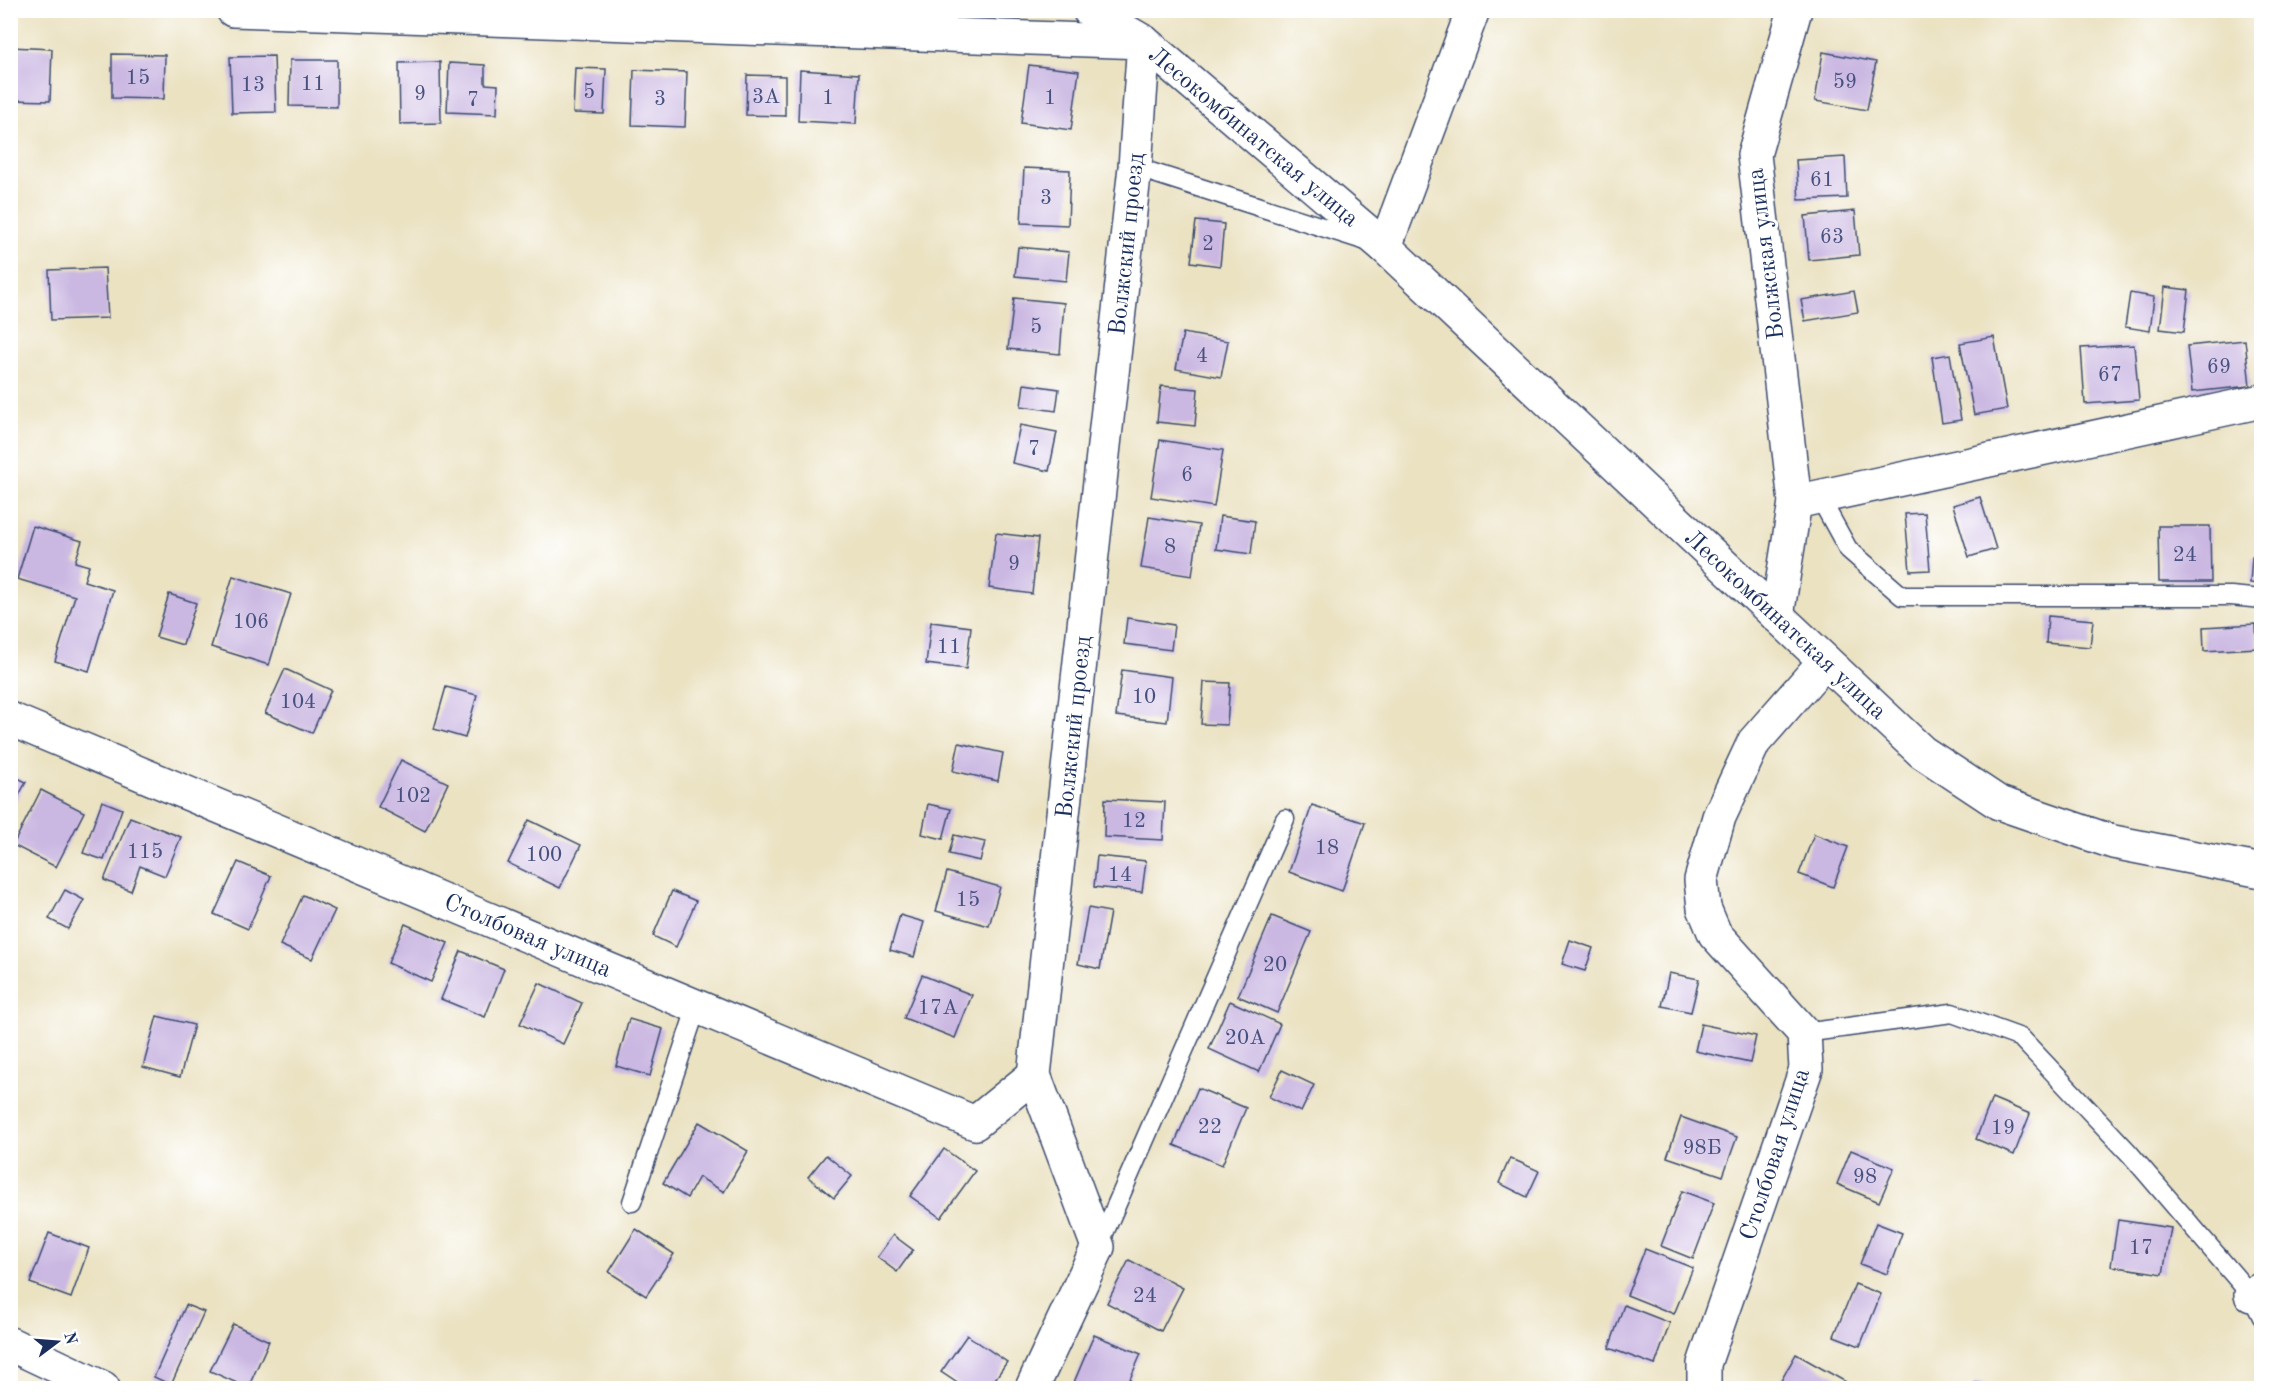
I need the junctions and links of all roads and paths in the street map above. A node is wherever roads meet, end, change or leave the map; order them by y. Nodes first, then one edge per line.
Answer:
1 (233, 10) edge
2 (1089, 10) edge
3 (1473, 10) edge
4 (1795, 10) edge
5 (1144, 42) junction
6 (1135, 167) junction
7 (1385, 247) junction
8 (2262, 401) edge
9 (1807, 500) junction
10 (2262, 599) edge
11 (1777, 616) junction
12 (1825, 661) junction
13 (10, 719) edge
14 (1285, 819) dead end
15 (2262, 871) edge
16 (696, 1006) junction
17 (1804, 1033) junction
18 (1034, 1074) junction
19 (632, 1203) dead end
20 (1098, 1246) junction
21 (2258, 1300) edge
22 (10, 1344) edge
23 (103, 1389) edge
24 (1032, 1389) edge
25 (1704, 1389) edge

1 - 5 street
2 - 5 street, Лесокомбинатская улица
3 - 7 street, Лесокомбинатская улица
4 - 9 street, Волжская улица
5 - 6 street, Волжский проезд
5 - 7 street, Лесокомбинатская улица
6 - 7 lane
6 - 18 street, Волжский проезд
7 - 11 street, Лесокомбинатская улица
8 - 9 street
9 - 10 lane
9 - 11 street, Волжская улица
11 - 12 street, Лесокомбинатская улица
12 - 15 street, Лесокомбинатская улица
12 - 17 street, Столбовая улица
13 - 16 street, Столбовая улица
14 - 20 lane
16 - 18 street, Столбовая улица
16 - 19 lane
17 - 21 lane
17 - 25 street, Столбовая улица
18 - 20 street, Волжский проезд
20 - 24 street
22 - 23 street

